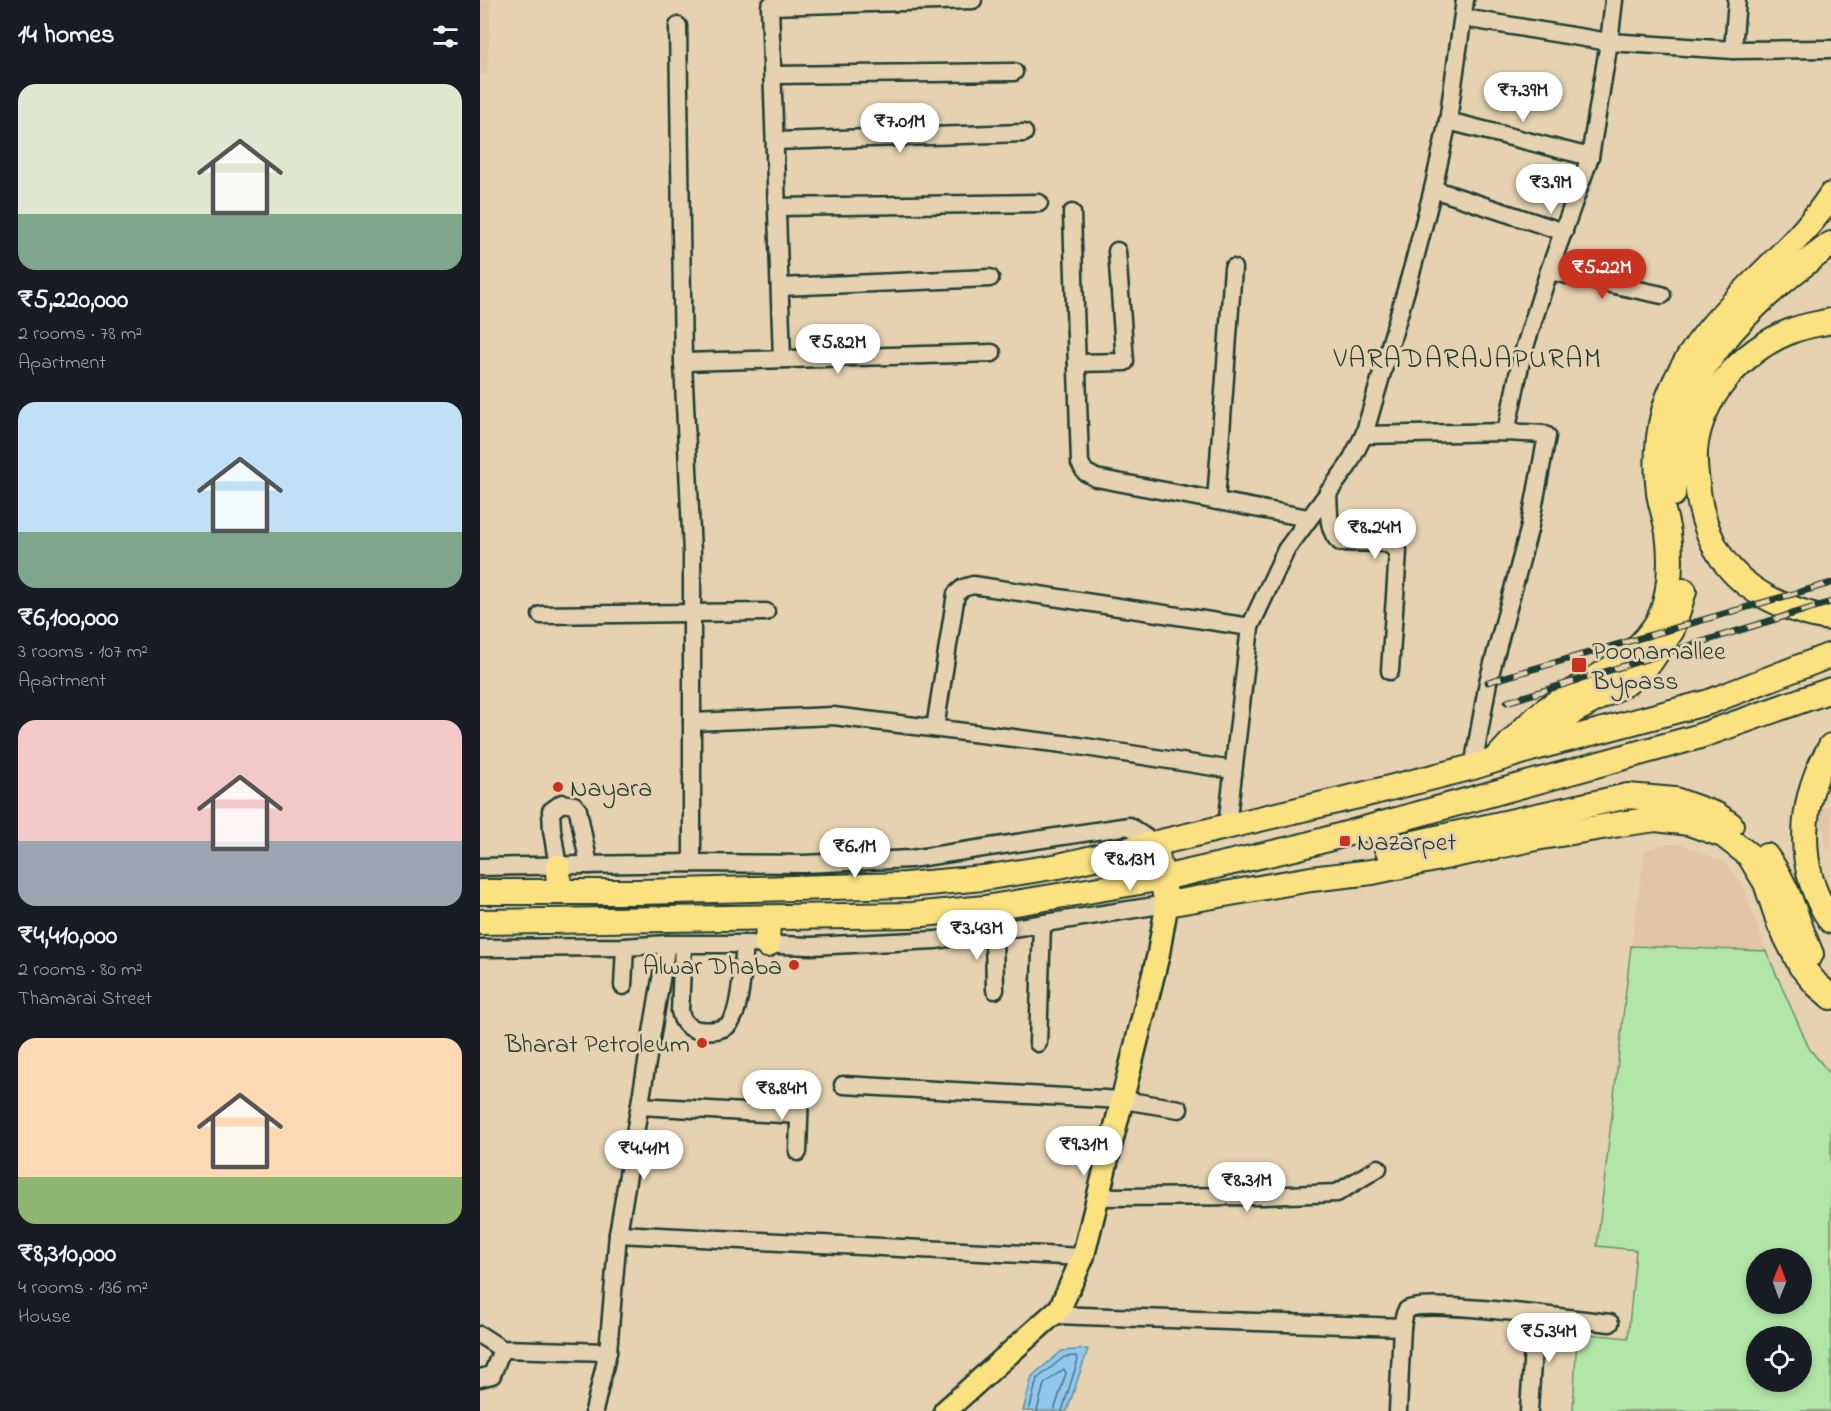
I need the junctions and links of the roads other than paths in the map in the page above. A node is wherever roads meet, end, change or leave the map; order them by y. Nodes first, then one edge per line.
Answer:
1 (973, 0) edge
2 (1465, 0) edge
3 (1614, 0) edge
4 (1737, 0) edge
5 (1464, 18) junction
6 (678, 26) dead end
7 (1609, 42) junction
8 (1831, 49) edge
9 (1733, 50) junction
10 (1014, 72) dead end
11 (772, 75) junction
12 (1448, 121) junction
13 (1024, 133) dead end
14 (775, 141) junction
15 (1590, 157) junction
16 (1433, 189) junction
17 (1831, 195) edge
18 (1039, 202) dead end
19 (777, 207) junction
20 (1072, 213) dead end
21 (1564, 232) junction
22 (1831, 244) edge
23 (1117, 250) dead end
24 (1233, 268) dead end
25 (1549, 271) junction
26 (990, 278) dead end
27 (780, 287) junction
28 (1662, 296) dead end
29 (1831, 321) edge
30 (993, 353) dead end
31 (782, 359) junction
32 (683, 362) junction
33 (1077, 363) junction
34 (1506, 432) junction
35 (1364, 435) junction
36 (1328, 492) junction
37 (1216, 501) junction
38 (1308, 518) junction
39 (766, 612) dead end
40 (692, 613) junction
41 (541, 615) dead end
42 (1831, 618) edge
43 (1250, 627) junction
44 (1831, 655) edge
45 (1390, 671) dead end
46 (1831, 690) edge
47 (692, 722) junction
48 (935, 728) junction
49 (1831, 746) edge
50 (1531, 749) junction
51 (1484, 763) junction
52 (1233, 770) junction
53 (1380, 824) junction
54 (1227, 826) junction
55 (1155, 843) junction
56 (692, 863) junction
57 (589, 866) junction
58 (480, 867) edge
59 (558, 867) junction
60 (1163, 878) junction
61 (560, 891) junction
62 (480, 892) edge
63 (1167, 904) junction
64 (768, 919) junction
65 (1831, 921) edge
66 (480, 922) edge
67 (1042, 924) junction
68 (994, 932) junction
69 (675, 944) junction
70 (756, 944) junction
71 (625, 947) junction
72 (480, 948) edge
73 (1831, 981) edge
74 (623, 986) dead end
75 (995, 990) dead end
76 (1831, 997) edge
77 (1038, 1044) dead end
78 (843, 1085) dead end
79 (800, 1090) dead end
80 (1123, 1100) junction
81 (640, 1106) junction
82 (1179, 1109) dead end
83 (799, 1116) junction
84 (798, 1152) dead end
85 (1378, 1168) dead end
86 (1099, 1197) junction
87 (618, 1234) junction
88 (1083, 1257) junction
89 (1053, 1315) junction
90 (1535, 1315) junction
91 (1610, 1323) dead end
92 (1402, 1327) junction
93 (480, 1335) edge
94 (502, 1349) junction
95 (608, 1352) junction
96 (480, 1378) edge
97 (594, 1411) edge
98 (945, 1411) edge
99 (1398, 1411) edge
100 (1529, 1411) edge

1 - 11 street
2 - 5 street
3 - 7 street
4 - 9 street
5 - 7 street
5 - 12 street
6 - 32 street
7 - 9 street
7 - 15 street
8 - 9 street
10 - 11 street
11 - 14 street
12 - 15 street
12 - 16 street
13 - 14 street
14 - 19 street
15 - 21 street
16 - 21 street
16 - 35 street
17 - 51 highway
18 - 19 street
19 - 27 street
20 - 33 street
21 - 25 street
22 - 50 highway
23 - 33 street
24 - 37 street
25 - 28 street
25 - 34 street
26 - 27 street
27 - 31 street
29 - 42 highway
30 - 31 street
31 - 32 street
32 - 40 street
33 - 37 street
34 - 35 street
34 - 51 street
35 - 36 street
36 - 38 street
36 - 45 street
37 - 38 street
38 - 43 street
39 - 40 street
40 - 41 street
40 - 47 street
43 - 48 street
43 - 52 street
44 - 50 highway
46 - 53 highway
47 - 48 street
47 - 56 street
48 - 52 street
49 - 65 highway
50 - 51 highway
51 - 54 highway
52 - 54 street
53 - 60 highway
53 - 73 highway
54 - 55 highway
55 - 56 street
55 - 60 highway
55 - 61 highway
56 - 57 street
57 - 59 street
57 - 59 street
58 - 59 street
59 - 61 highway
60 - 63 highway
60 - 64 highway
61 - 62 highway
63 - 67 street
63 - 76 highway
63 - 80 main road
64 - 66 highway
64 - 70 highway
67 - 68 street
67 - 77 street
68 - 70 street
68 - 75 street
69 - 70 street
69 - 70 street
69 - 71 street
69 - 81 street
71 - 72 street
71 - 74 street
78 - 80 street
79 - 83 street
80 - 82 street
80 - 86 main road
81 - 83 street
81 - 87 street
83 - 84 street
85 - 86 street
86 - 88 main road
87 - 88 street
87 - 95 street
88 - 89 main road
89 - 92 street
89 - 98 main road
90 - 91 street
90 - 92 street
90 - 100 street
92 - 99 street
93 - 94 street
94 - 95 street
94 - 96 street
95 - 97 street

